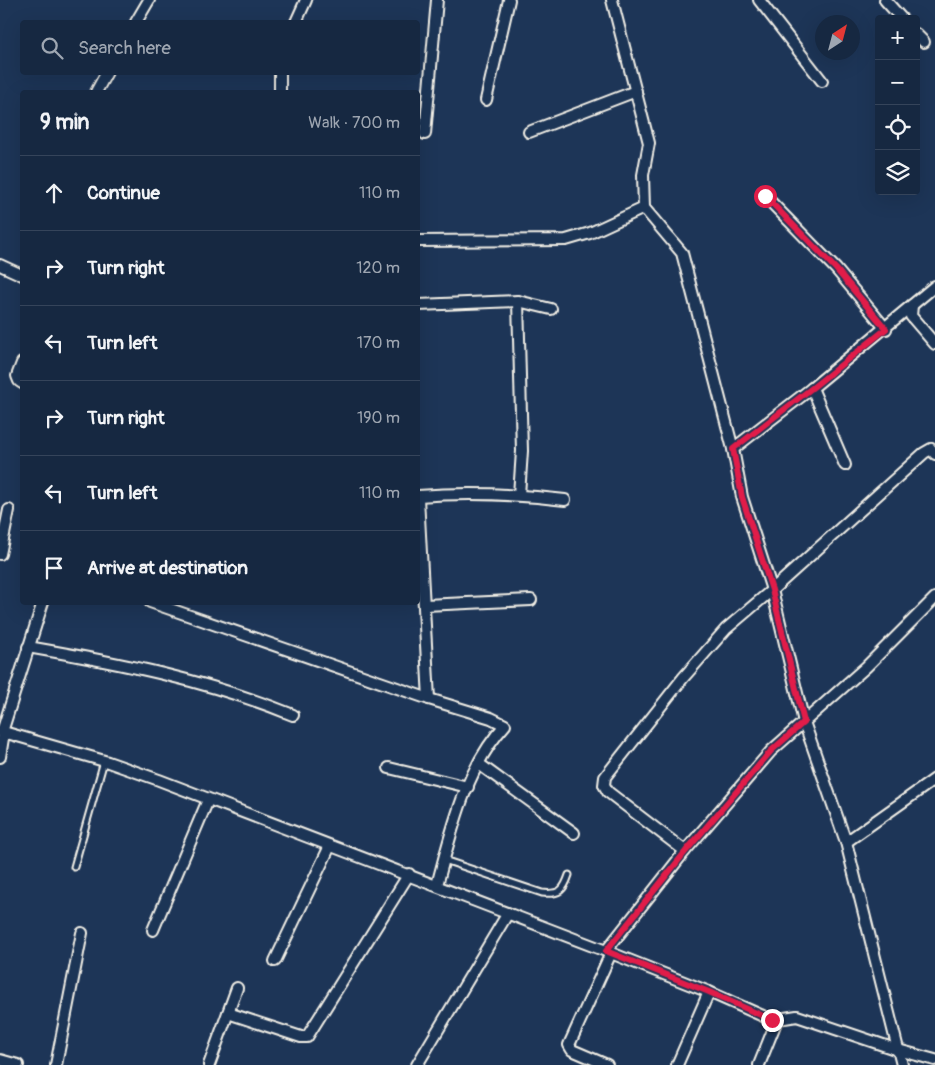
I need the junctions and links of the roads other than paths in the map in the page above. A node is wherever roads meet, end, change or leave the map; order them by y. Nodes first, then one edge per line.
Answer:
1 (149, 0) edge
2 (306, 0) edge
3 (437, 0) edge
4 (509, 0) edge
5 (612, 0) edge
6 (759, 0) edge
7 (885, 0) edge
8 (898, 15) edge
9 (137, 20) edge
10 (297, 20) edge
11 (920, 38) edge
12 (924, 42) dead end
13 (105, 75) edge
14 (280, 75) edge
15 (822, 81) dead end
16 (97, 90) edge
17 (280, 90) edge
18 (636, 91) junction
19 (486, 100) dead end
20 (530, 132) dead end
21 (426, 134) dead end
22 (765, 196) dead end
23 (644, 208) junction
24 (420, 241) edge
25 (0, 266) edge
26 (20, 274) edge
27 (935, 286) edge
28 (518, 301) junction
29 (420, 304) edge
30 (912, 305) junction
31 (551, 309) dead end
32 (886, 329) junction
33 (935, 344) edge
34 (20, 368) edge
35 (20, 382) edge
36 (812, 388) junction
37 (733, 449) junction
38 (935, 454) edge
39 (846, 465) dead end
40 (519, 495) junction
41 (420, 497) edge
42 (565, 500) dead end
43 (9, 510) dead end
44 (420, 528) edge
45 (0, 554) edge
46 (772, 590) junction
47 (935, 598) edge
48 (532, 600) dead end
49 (41, 605) edge
50 (159, 605) edge
51 (425, 605) junction
52 (28, 647) junction
53 (429, 699) junction
54 (293, 715) dead end
55 (804, 722) junction
56 (2, 732) edge
57 (0, 757) edge
58 (104, 761) junction
59 (479, 764) junction
60 (389, 768) dead end
61 (935, 779) edge
62 (468, 787) junction
63 (208, 800) junction
64 (574, 833) dead end
65 (846, 842) junction
66 (330, 846) junction
67 (686, 851) junction
68 (444, 860) junction
69 (74, 867) dead end
70 (409, 874) junction
71 (569, 875) dead end
72 (437, 885) junction
73 (508, 913) junction
74 (153, 930) dead end
75 (82, 933) dead end
76 (608, 952) junction
77 (275, 961) dead end
78 (237, 988) dead end
79 (709, 992) junction
80 (228, 1013) junction
81 (777, 1020) junction
82 (898, 1050) junction
83 (0, 1060) edge
84 (935, 1060) edge
85 (18, 1065) edge
86 (56, 1065) edge
87 (209, 1065) edge
88 (417, 1065) edge
89 (607, 1065) edge
90 (677, 1065) edge
91 (759, 1065) edge
92 (902, 1065) edge

1 - 9 street
2 - 10 street
3 - 21 street
4 - 19 street
5 - 18 street
6 - 15 street
7 - 8 street
11 - 12 street
13 - 16 street
14 - 17 street
18 - 20 street
18 - 23 street
22 - 32 street
23 - 24 street
23 - 37 street
25 - 26 street
27 - 30 street
28 - 29 street
28 - 31 street
28 - 40 street
30 - 32 street
30 - 33 street
32 - 36 street
34 - 35 street
36 - 37 street
36 - 39 street
37 - 46 street
38 - 46 street
40 - 41 street
40 - 42 street
43 - 45 street
44 - 51 street
46 - 55 street
46 - 67 street
47 - 55 street
48 - 51 street
49 - 52 street
50 - 53 street
51 - 53 street
52 - 54 street
52 - 56 street
53 - 59 street
55 - 65 street
55 - 67 street
56 - 57 street
56 - 58 street
58 - 63 street
58 - 69 lane
59 - 62 street
59 - 64 street
60 - 62 street
61 - 65 street
62 - 68 street
63 - 66 street
63 - 74 street
65 - 82 street
66 - 70 street
66 - 77 street
67 - 76 street
68 - 71 lane
68 - 72 street
70 - 72 street
70 - 80 street
72 - 73 street
73 - 76 street
73 - 88 street
75 - 86 street
76 - 79 street
76 - 89 street
78 - 80 street
79 - 81 street
79 - 90 street
80 - 87 street
81 - 82 street
81 - 91 street
82 - 84 street
82 - 92 street
83 - 85 street

